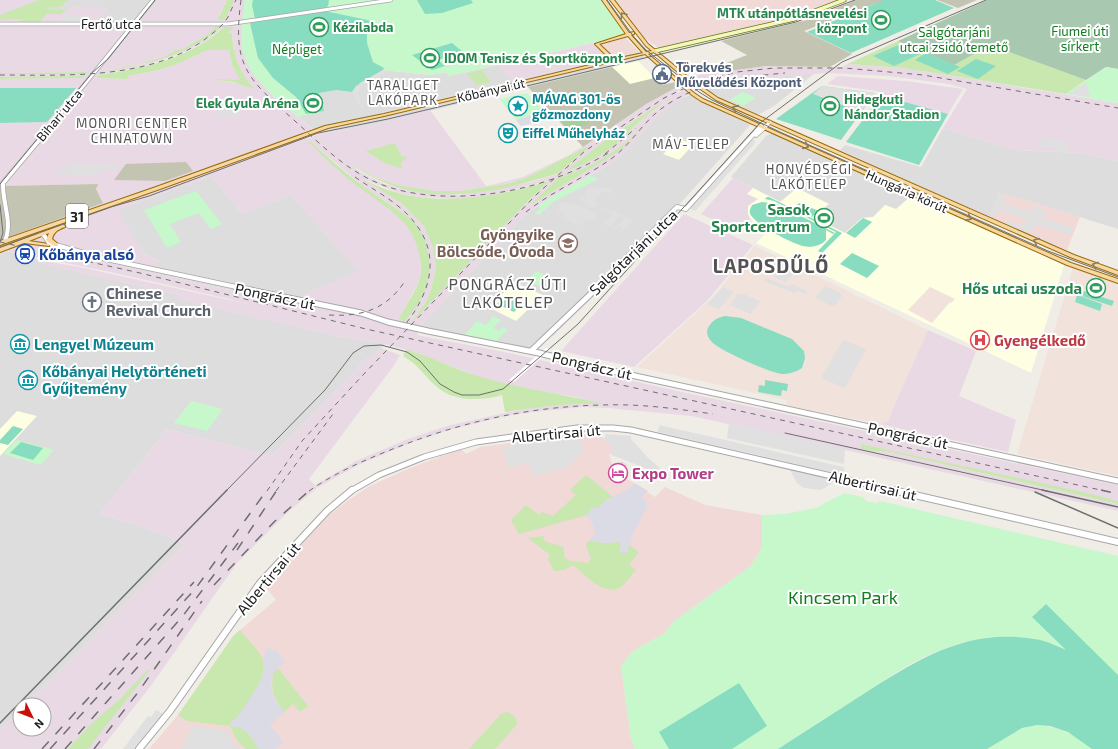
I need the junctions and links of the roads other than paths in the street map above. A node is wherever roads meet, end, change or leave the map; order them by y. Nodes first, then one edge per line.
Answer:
1 (153, 0) edge
2 (390, 0) edge
3 (604, 0) edge
4 (612, 0) edge
5 (844, 0) edge
6 (0, 24) edge
7 (133, 24) junction
8 (636, 31) junction
9 (629, 35) junction
10 (655, 51) junction
11 (646, 53) junction
12 (614, 61) junction
13 (763, 126) junction
14 (142, 194) junction
15 (49, 227) junction
16 (56, 229) junction
17 (32, 232) junction
18 (41, 234) junction
19 (3, 242) edge
20 (11, 245) junction
21 (56, 245) junction
22 (48, 246) junction
23 (66, 248) junction
24 (0, 250) edge
25 (1118, 273) edge
26 (1118, 281) edge
27 (530, 351) junction
28 (1118, 480) edge
29 (1118, 542) edge
30 (139, 749) edge

1 - 7 street, Bihari utca
2 - 7 street, Fertő utca
3 - 9 main road, Hungária körút
8 -> 4 main road
5 - 10 main road, Kőbányai út
6 - 7 street, Fertő utca
7 - 19 street, Bihari utca
8 - 9 main road
8 - 10 main road
9 - 11 main road, Hungária körút
9 - 12 main road
10 - 11 main road, Kőbányai út / 31
13 -> 10 main road
11 - 12 main road, Kőbányai út / 31
11 - 13 main road, Hungária körút
12 - 14 main road, Kőbányai út / 31
25 -> 13 main road, Hungária körút
13 -> 26 main road, Hungária körút
13 - 27 street, Salgótarjáni utca
14 - 15 main road, Kőbányai út / 31
14 - 16 main road, Kőbányai út / 31
15 - 17 main road, Kőbányai út / 31
15 - 18 main road
16 - 18 main road, Kőbányai út / 31
16 - 21 main road
17 - 18 main road
17 - 19 main road, Kőbányai út / 31
18 - 20 main road, Kőbányai út / 31
18 - 21 street, Pongrácz út
18 - 22 street
20 - 22 main road
20 - 24 main road, Kőbányai út / 31
21 - 23 street, Pongrácz út
22 - 23 street, Pongrácz út
23 - 27 street, Pongrácz út
27 - 28 street, Pongrácz út
29 - 30 street, Albertirsai út

